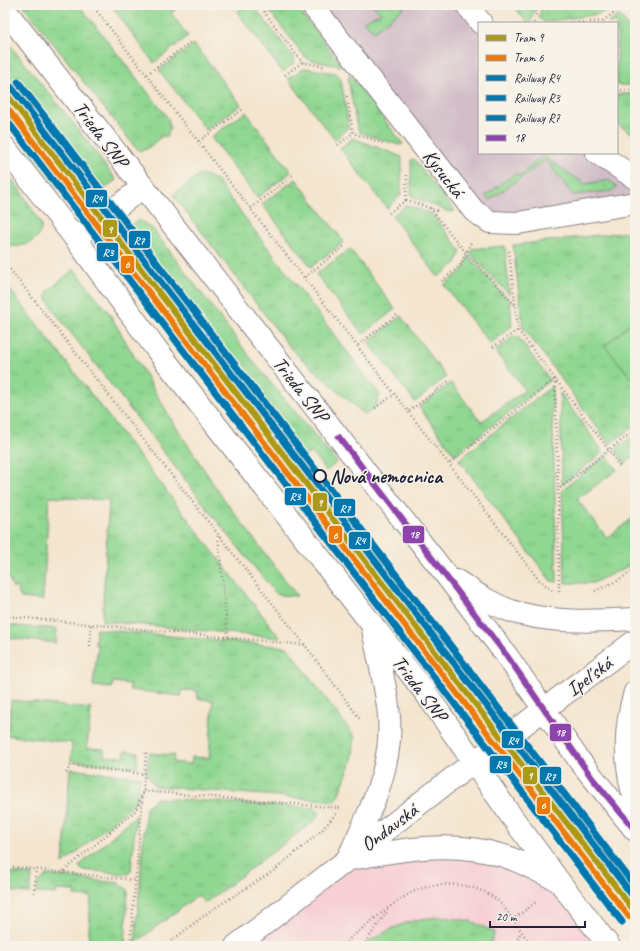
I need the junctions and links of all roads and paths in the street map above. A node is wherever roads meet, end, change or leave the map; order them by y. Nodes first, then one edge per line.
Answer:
1 (238, 5) edge
2 (259, 5) edge
3 (312, 5) edge
4 (467, 5) edge
5 (538, 5) edge
6 (94, 6) edge
7 (234, 8) dead end
8 (5, 10) edge
9 (616, 11) dead end
10 (479, 22) edge
11 (534, 22) edge
12 (602, 22) edge
13 (192, 42) dead end
14 (302, 62) junction
15 (330, 68) dead end
16 (147, 74) junction
17 (285, 75) dead end
18 (618, 90) edge
19 (635, 90) edge
20 (347, 94) dead end
21 (243, 109) dead end
22 (354, 133) junction
23 (199, 141) junction
24 (338, 145) dead end
25 (387, 145) dead end
26 (5, 148) edge
27 (599, 154) edge
28 (407, 168) dead end
29 (293, 175) dead end
30 (635, 178) edge
31 (142, 188) junction
32 (635, 203) edge
33 (251, 208) junction
34 (430, 208) dead end
35 (389, 212) dead end
36 (481, 216) junction
37 (506, 222) junction
38 (75, 238) junction
39 (346, 245) dead end
40 (466, 253) junction
41 (510, 260) junction
42 (514, 260) dead end
43 (5, 263) edge
44 (305, 277) junction
45 (442, 281) dead end
46 (515, 305) junction
47 (398, 314) dead end
48 (518, 330) junction
49 (358, 345) junction
50 (493, 347) dead end
51 (556, 378) junction
52 (449, 380) dead end
53 (395, 394) junction
54 (375, 408) dead end
55 (409, 411) junction
56 (635, 430) edge
57 (609, 450) junction
58 (449, 463) junction
59 (620, 467) dead end
60 (558, 490) junction
61 (218, 534) junction
62 (635, 569) edge
63 (443, 571) junction
64 (588, 594) dead end
65 (5, 616) edge
66 (635, 619) edge
67 (91, 624) junction
68 (373, 625) junction
69 (228, 637) junction
70 (635, 641) edge
71 (305, 645) junction
72 (90, 646) dead end
73 (635, 692) edge
74 (544, 710) junction
75 (361, 722) dead end
76 (146, 753) dead end
77 (474, 763) junction
78 (66, 772) dead end
79 (144, 774) junction
80 (143, 791) junction
81 (635, 800) edge
82 (344, 802) dead end
83 (341, 808) junction
84 (635, 830) edge
85 (348, 859) junction
86 (5, 866) edge
87 (36, 869) junction
88 (64, 871) junction
89 (135, 880) junction
90 (558, 880) junction
91 (34, 893) dead end
92 (536, 902) dead end
93 (388, 910) junction
94 (512, 920) junction
95 (521, 932) junction
96 (130, 946) edge
97 (165, 946) edge
98 (236, 946) edge
99 (340, 946) edge
100 (363, 946) edge
101 (514, 946) edge
102 (532, 946) edge
103 (609, 946) edge

1 - 7 path
2 - 14 path
3 - 36 street, Kysucká
4 - 10 street
5 - 11 path
6 - 16 path
8 - 31 street, Trieda SNP
9 - 12 path
13 - 16 path
14 - 15 path
14 - 17 path
16 - 23 path
18 - 19 path
20 - 22 path
21 - 23 path
22 - 24 path
22 - 25 path
23 - 33 path
26 - 38 street, Trieda SNP
27 - 30 street
28 - 35 path
29 - 33 path
31 - 38 street
31 - 63 street, Trieda SNP
32 - 37 street, Kysucká
33 - 44 path
34 - 40 path
36 - 37 street, Kysucká
36 - 40 path
37 - 41 path
38 - 68 street, Trieda SNP
39 - 44 path
40 - 45 path
40 - 46 path
41 - 42 path
41 - 46 path
43 - 61 path
44 - 49 path
46 - 48 path
47 - 49 path
48 - 50 path
48 - 51 path
49 - 53 path
51 - 57 path
51 - 58 path
51 - 60 path
52 - 55 path
53 - 54 path
53 - 55 path
55 - 58 path
56 - 57 path
57 - 59 path
57 - 60 path
58 - 60 path
61 - 69 path
61 - 71 path
62 - 64 path
63 - 66 street
63 - 74 street, Trieda SNP
65 - 67 path
67 - 69 path
67 - 72 path
68 - 77 street, Trieda SNP
68 - 85 street
69 - 71 path
70 - 74 street, Ipeľská
71 - 75 path
73 - 81 street
74 - 77 street, Ondavská
74 - 84 street, Trieda SNP
76 - 79 path
77 - 85 street, Ondavská
77 - 90 street, Trieda SNP
78 - 79 path
79 - 80 path
80 - 83 path
80 - 88 path
80 - 89 path
82 - 83 path
83 - 97 path
85 - 90 street
85 - 98 street, Ondavská
86 - 87 path
87 - 88 path
87 - 91 path
88 - 89 path
89 - 96 path
90 - 103 street, Trieda SNP
92 - 94 path
93 - 94 path
93 - 99 path
93 - 100 path
94 - 95 path
95 - 101 path
95 - 102 path

